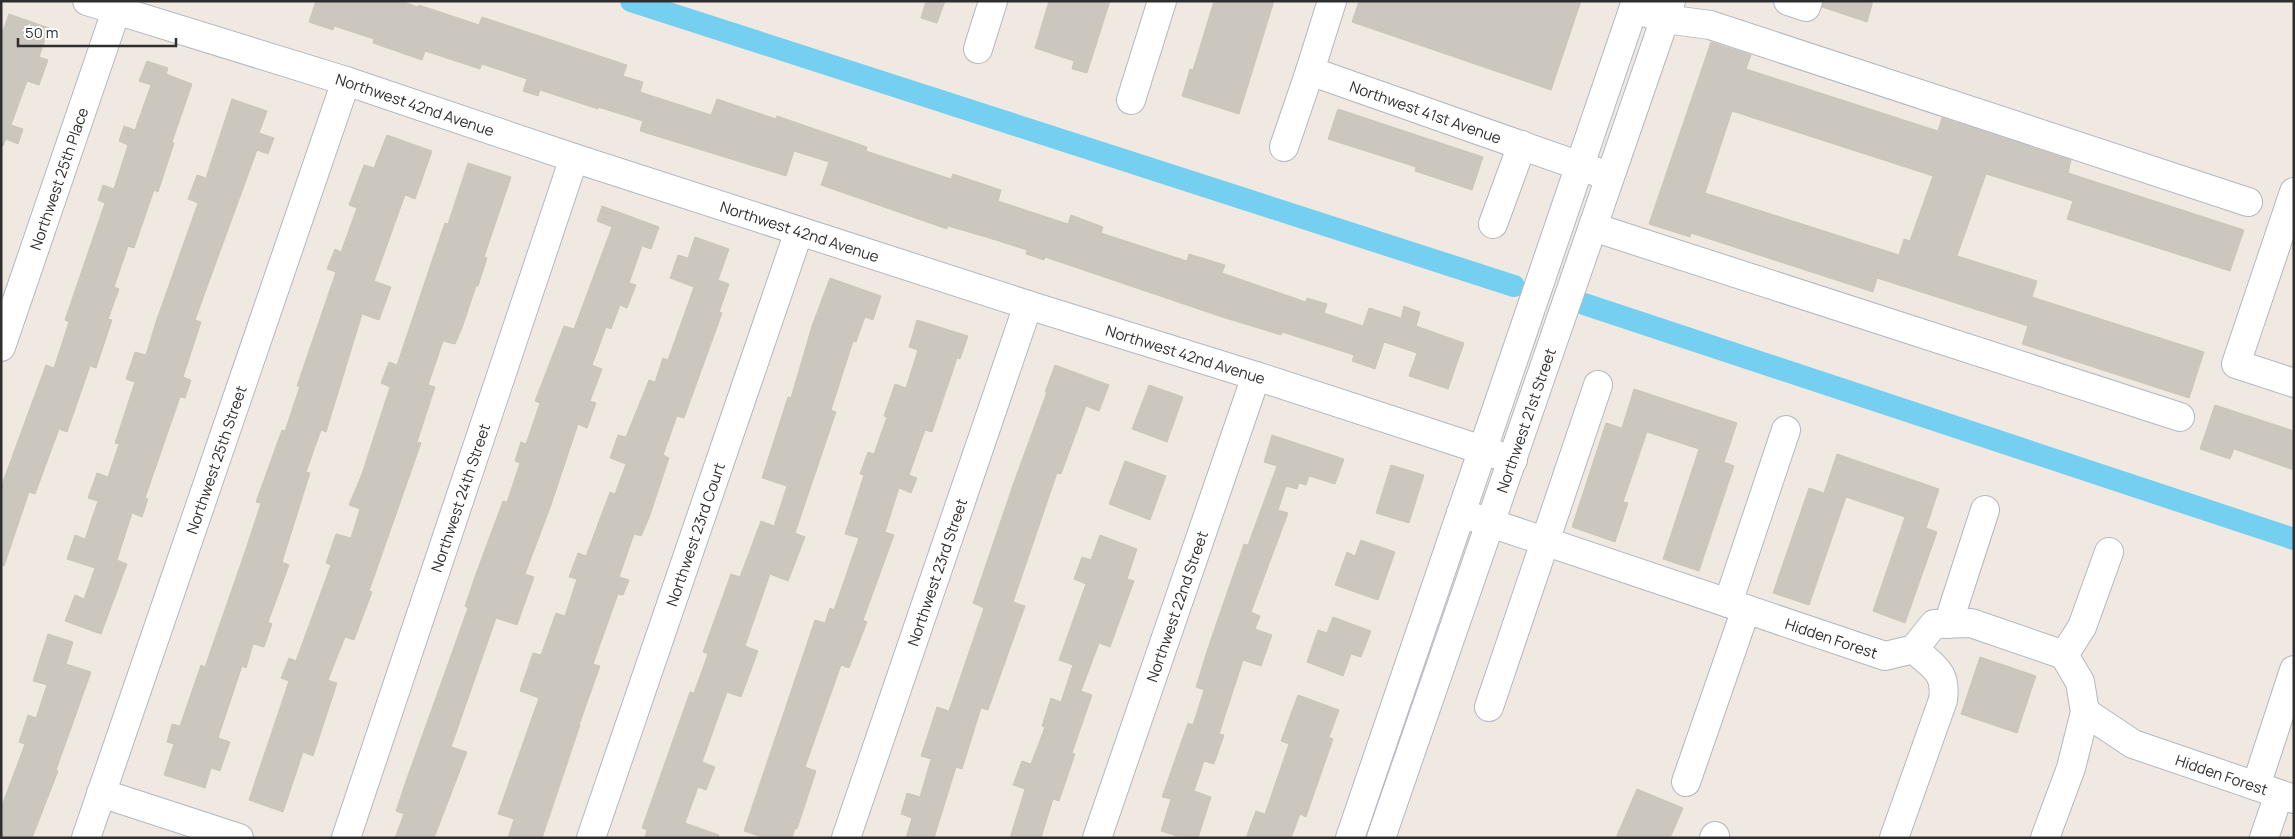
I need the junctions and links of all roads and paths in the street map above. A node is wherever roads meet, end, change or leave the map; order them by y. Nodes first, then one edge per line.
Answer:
1 (87, 1) edge
2 (993, 1) edge
3 (1162, 1) edge
4 (1332, 1) edge
5 (1788, 1) edge
6 (1808, 1) edge
7 (1635, 5) edge
8 (1668, 10) edge
9 (116, 11) junction
10 (978, 49) dead end
11 (1310, 70) junction
12 (346, 81) junction
13 (1130, 100) dead end
14 (1522, 146) junction
15 (1284, 147) dead end
16 (574, 158) junction
17 (1579, 166) junction
18 (1610, 177) junction
19 (2294, 192) edge
20 (2248, 202) dead end
21 (1493, 224) dead end
22 (1593, 227) junction
23 (799, 231) junction
24 (1028, 305) junction
25 (1, 347) edge
26 (1256, 376) junction
27 (2294, 383) edge
28 (1598, 385) dead end
29 (2180, 417) dead end
30 (1786, 430) dead end
31 (1482, 450) junction
32 (1512, 460) junction
33 (1985, 510) dead end
34 (1461, 513) junction
35 (1491, 523) junction
36 (1545, 541) junction
37 (2109, 552) dead end
38 (1737, 606) junction
39 (1948, 624) junction
40 (1914, 649) junction
41 (2064, 655) junction
42 (2294, 670) edge
43 (1489, 707) dead end
44 (2085, 712) junction
45 (1686, 782) dead end
46 (101, 793) junction
47 (2276, 793) edge
48 (86, 838) edge
49 (239, 838) edge
50 (346, 838) edge
51 (591, 838) edge
52 (846, 838) edge
53 (1097, 838) edge
54 (1350, 838) edge
55 (1381, 838) edge
56 (1894, 838) edge
57 (2045, 838) edge
58 (2264, 838) edge

1 - 9 street, Northwest 42nd Avenue
2 - 10 street
3 - 13 street
4 - 11 street
5 - 6 street
7 - 8 street
7 - 17 street
8 - 18 street, Northwest 21st Street
8 - 20 street
9 - 12 street, Northwest 42nd Avenue
9 - 25 street, Northwest 25th Place
11 - 14 street, Northwest 41st Avenue
11 - 15 street
12 - 16 street, Northwest 42nd Avenue
12 - 46 street, Northwest 25th Street
14 - 17 street, Northwest 41st Avenue
14 - 21 street
16 - 23 street, Northwest 42nd Avenue
16 - 50 street, Northwest 24th Street
17 - 18 street, Northwest 41st Avenue
17 - 31 street
18 - 22 street, Northwest 21st Street
19 - 27 street
22 - 29 street
22 - 32 street, Northwest 21st Street
23 - 24 street, Northwest 42nd Avenue
23 - 51 street, Northwest 23rd Court
24 - 26 street, Northwest 42nd Avenue
24 - 52 street, Northwest 23rd Street
26 - 31 street, Northwest 42nd Avenue
26 - 53 street, Northwest 22nd Street
28 - 36 street
30 - 38 street
31 - 32 street, Northwest 42nd Avenue
31 - 34 street
32 - 35 street, Northwest 21st Street
33 - 39 street
34 - 35 street, Hidden Forest
34 - 54 street
35 - 36 street, Hidden Forest
35 - 55 street, Northwest 21st Street
36 - 38 street, Hidden Forest
36 - 43 street
37 - 41 street
38 - 40 street, Hidden Forest
38 - 45 street
39 - 40 street
39 - 41 street
40 - 56 street
41 - 44 street
42 - 47 street
44 - 47 street, Hidden Forest
44 - 57 street
46 - 48 street, Northwest 25th Street
46 - 49 street
47 - 58 street

